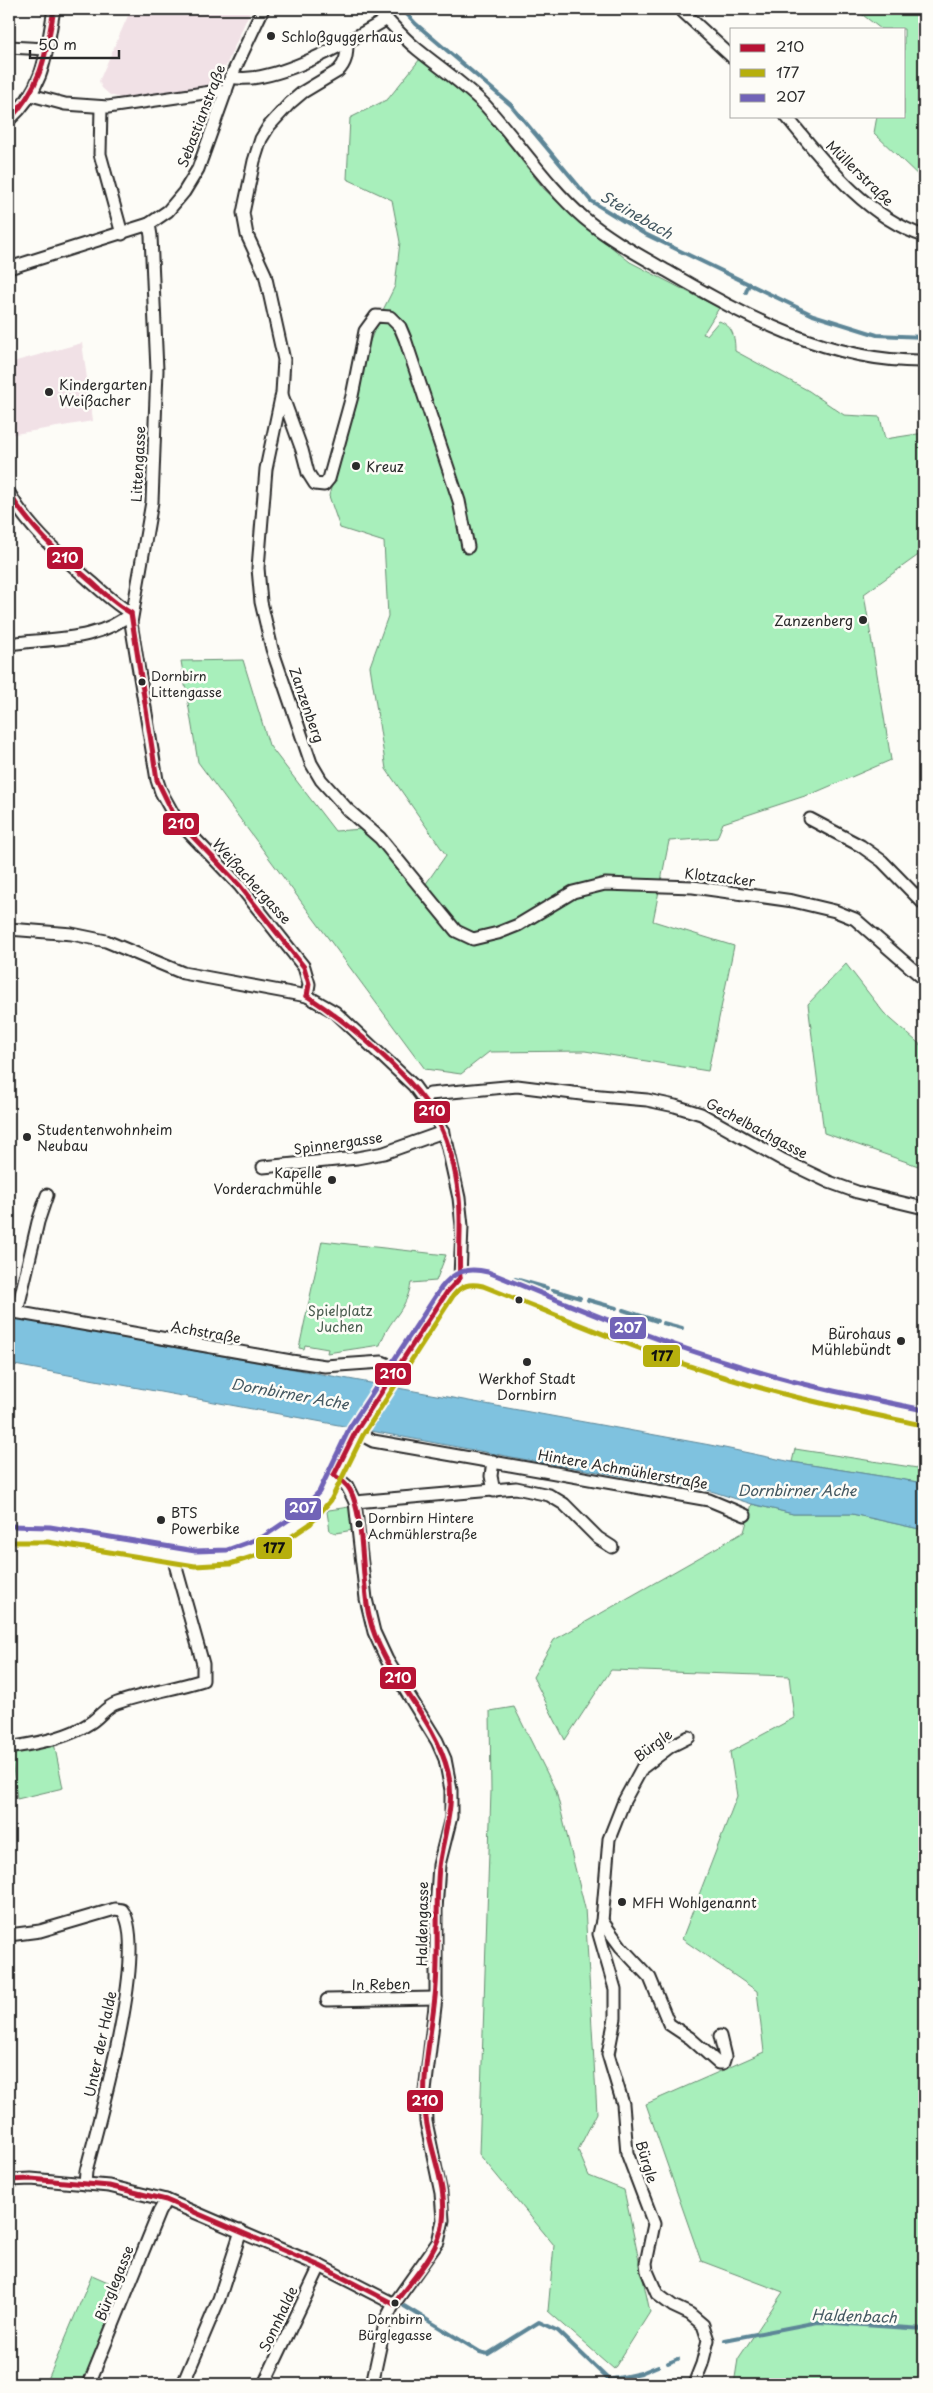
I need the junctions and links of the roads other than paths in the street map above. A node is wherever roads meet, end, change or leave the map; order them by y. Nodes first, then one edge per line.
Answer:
1 (54, 9) edge
2 (263, 9) edge
3 (377, 9) edge
4 (680, 9) edge
5 (387, 19) junction
6 (347, 43) junction
7 (9, 47) edge
8 (46, 49) junction
9 (730, 55) edge
10 (231, 76) junction
11 (226, 92) junction
12 (32, 95) junction
13 (100, 107) junction
14 (788, 118) edge
15 (9, 120) edge
16 (148, 224) junction
17 (122, 234) junction
18 (924, 236) edge
19 (9, 268) edge
20 (924, 361) edge
21 (282, 393) junction
22 (9, 493) edge
23 (468, 546) dead end
24 (131, 613) junction
25 (9, 644) edge
26 (810, 819) dead end
27 (924, 904) edge
28 (9, 929) edge
29 (498, 933) joint
30 (924, 979) edge
31 (307, 996) junction
32 (424, 1098) junction
33 (443, 1132) junction
34 (263, 1167) dead end
35 (47, 1195) dead end
36 (924, 1208) edge
37 (460, 1278) junction
38 (13, 1312) edge
39 (397, 1368) junction
40 (924, 1418) edge
41 (355, 1433) junction
42 (492, 1461) junction
43 (334, 1475) junction
44 (494, 1491) junction
45 (355, 1502) junction
46 (745, 1515) dead end
47 (9, 1534) edge
48 (612, 1547) dead end
49 (173, 1557) junction
50 (688, 1737) dead end
51 (9, 1748) edge
52 (602, 1921) junction
53 (9, 1935) edge
54 (436, 1998) junction
55 (326, 2000) dead end
56 (720, 2036) dead end
57 (9, 2180) edge
58 (85, 2184) junction
59 (166, 2200) junction
60 (241, 2231) junction
61 (320, 2266) junction
62 (394, 2304) junction
63 (91, 2379) dead end
64 (182, 2384) edge
65 (264, 2384) edge
66 (372, 2384) edge
67 (694, 2384) edge

1 - 8 street
2 - 10 street, Sebastianstraße
3 - 5 street
4 - 9 street
5 - 6 street
5 - 20 street
6 - 10 street
6 - 21 street, Zanzenberg
7 - 8 street
8 - 12 street
10 - 11 street, Sebastianstraße
11 - 13 street
11 - 16 street, Sebastianstraße
12 - 13 street
12 - 15 street
13 - 17 street
14 - 18 street, Müllerstraße
16 - 17 street, Sebastianstraße
16 - 24 street, Littengasse
17 - 19 street, Sebastianstraße
21 - 23 street, Zanzenberg
21 - 29 street, Zanzenberg
22 - 24 street
24 - 25 street
24 - 31 street, Weißachergasse
26 - 27 street
28 - 31 street
29 - 30 street, Klotzacker
31 - 32 street
32 - 33 street
32 - 36 street, Gechelbachgasse
33 - 34 street, Spinnergasse
33 - 37 street
35 - 38 street
37 - 39 street
37 - 40 street
38 - 39 street, Achstraße
39 - 41 street
41 - 42 street, Hintere Achmühlerstraße
41 - 43 street
42 - 44 street
42 - 46 street, Hintere Achmühlerstraße
43 - 45 street, Haldengasse
43 - 49 street
44 - 45 street
44 - 48 street
45 - 54 street, Haldengasse
47 - 49 street
49 - 51 street
50 - 52 street, Bürgle
52 - 56 street
52 - 67 street, Bürgle
53 - 58 street, Unter der Halde
54 - 55 street, In Reben
54 - 62 street, Haldengasse
57 - 58 street
58 - 59 street
59 - 60 street
59 - 63 street, Bürglegasse
60 - 61 street
60 - 64 street
61 - 62 street
61 - 65 street, Sonnhalde
62 - 66 street, Haldengasse

